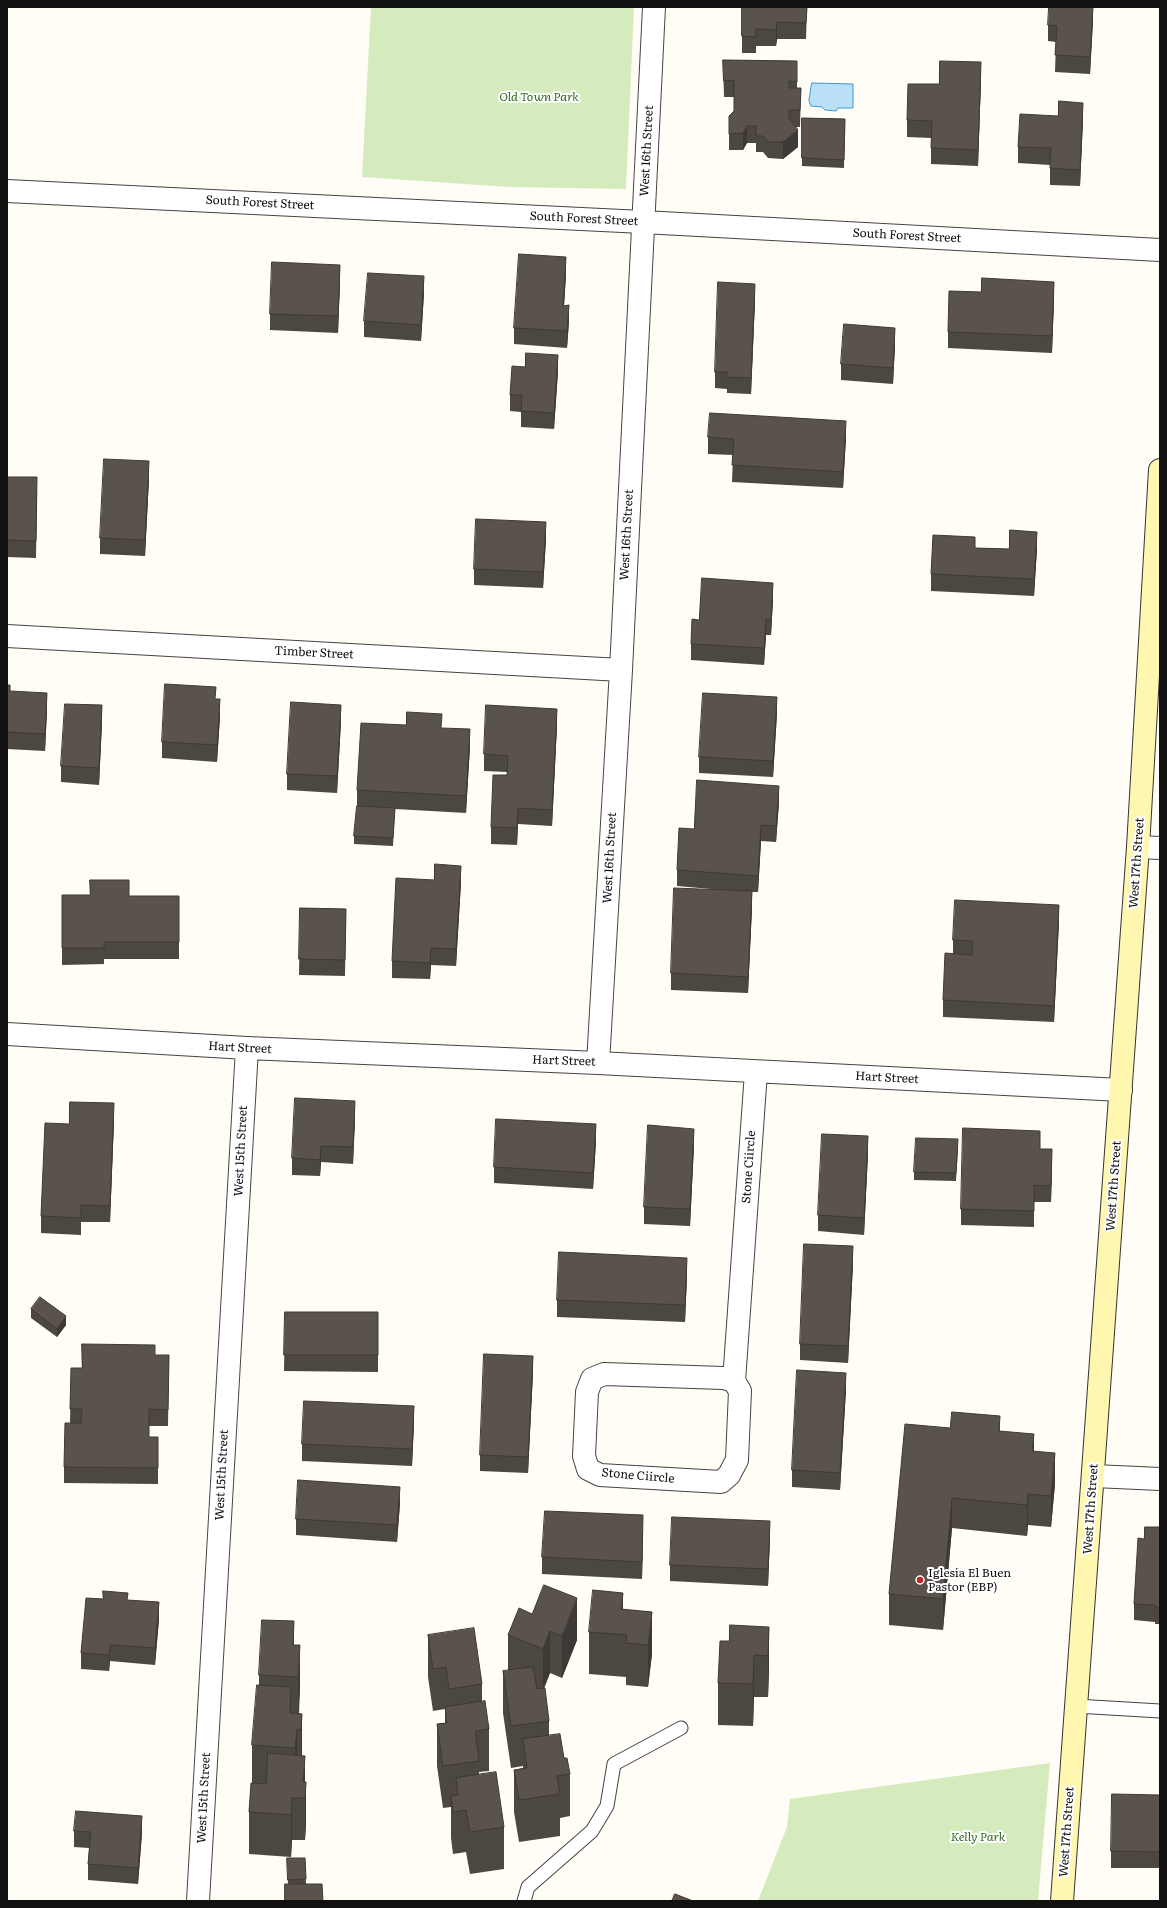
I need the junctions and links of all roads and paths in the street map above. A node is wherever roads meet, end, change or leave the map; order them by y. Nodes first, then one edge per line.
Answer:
1 (654, 7) edge
2 (7, 191) edge
3 (643, 222) junction
4 (1160, 250) edge
5 (1160, 470) edge
6 (7, 636) edge
7 (621, 670) junction
8 (1138, 847) junction
9 (1160, 848) edge
10 (7, 1034) edge
11 (247, 1048) junction
12 (598, 1063) junction
13 (756, 1072) junction
14 (1121, 1090) junction
15 (734, 1381) junction
16 (1094, 1476) junction
17 (1160, 1479) edge
18 (1076, 1706) junction
19 (1160, 1711) edge
20 (681, 1728) dead end
21 (198, 1901) edge
22 (524, 1901) edge
23 (1062, 1901) edge

1 - 3 street, West 16th Street
2 - 3 street, South Forest Street
3 - 4 street, South Forest Street
3 - 7 street, West 16th Street
5 - 8 street, West 17th Street
6 - 7 street, Timber Street
7 - 12 street, West 16th Street
8 - 9 street
8 - 14 street, West 17th Street
10 - 11 street, Hart Street
11 - 12 street, Hart Street
11 - 21 street, West 15th Street
12 - 13 street, Hart Street
13 - 14 street, Hart Street
13 - 15 street, Stone Ciircle
14 - 16 street, West 17th Street
15 - 15 street, Stone Ciircle
16 - 17 street
16 - 18 street, West 17th Street
18 - 19 lane
18 - 23 street, West 17th Street
20 - 22 lane

